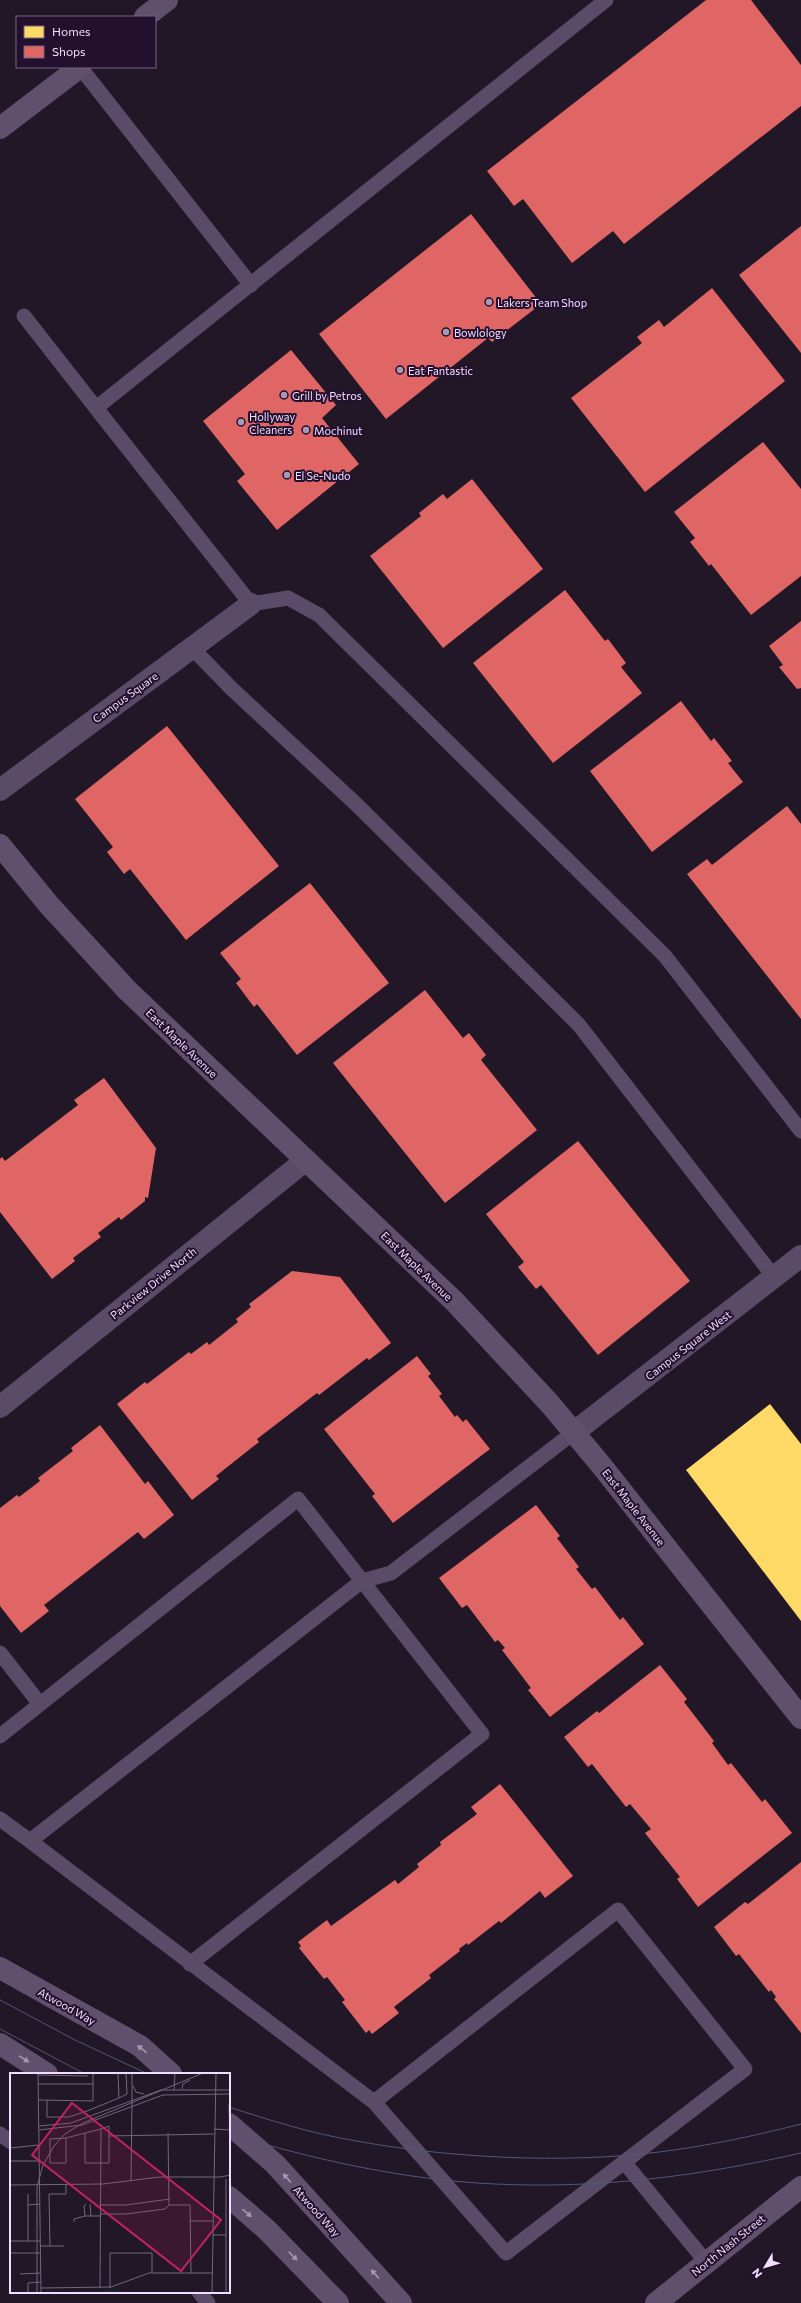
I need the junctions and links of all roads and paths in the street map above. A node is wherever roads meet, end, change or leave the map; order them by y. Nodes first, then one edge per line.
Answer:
1 (167, 0) edge
2 (606, 0) edge
3 (146, 16) edge
4 (79, 68) edge
5 (81, 68) edge
6 (0, 128) edge
7 (251, 284) junction
8 (24, 316) dead end
9 (96, 408) junction
10 (251, 604) junction
11 (192, 648) junction
12 (0, 790) edge
13 (0, 845) edge
14 (801, 1131) edge
15 (306, 1160) junction
16 (801, 1256) edge
17 (774, 1277) junction
18 (0, 1406) edge
19 (573, 1433) junction
20 (362, 1581) junction
21 (0, 1653) edge
22 (40, 1704) junction
23 (801, 1718) edge
24 (0, 1736) edge
25 (0, 1818) edge
26 (30, 1841) junction
27 (190, 1964) junction
28 (0, 1968) edge
29 (0, 2044) edge
30 (45, 2073) edge
31 (170, 2073) edge
32 (374, 2102) junction
33 (230, 2125) edge
34 (0, 2134) edge
35 (10, 2141) edge
36 (624, 2162) junction
37 (801, 2187) edge
38 (230, 2198) edge
39 (707, 2263) junction
40 (199, 2293) edge
41 (208, 2303) edge
42 (338, 2303) edge
43 (401, 2303) edge
44 (656, 2303) edge

1 - 3 street
2 - 7 lane
4 - 6 street
5 - 7 lane
7 - 9 lane
8 - 9 lane
9 - 10 lane
10 - 11 street, Campus Square
10 - 14 lane
11 - 12 street, Campus Square
11 - 17 lane
13 - 15 street, East Maple Avenue
15 - 18 street, Parkview Drive North
15 - 19 street, East Maple Avenue
16 - 17 street, Campus Square West
17 - 19 street, Campus Square West
19 - 20 lane
19 - 23 street, East Maple Avenue
20 - 22 lane
20 - 26 lane
20 - 27 lane
21 - 22 lane
22 - 24 lane
25 - 26 lane
26 - 27 lane
27 - 32 lane
31 -> 28 street, Atwood Way
29 -> 30 street
32 - 36 lane
32 - 36 lane
43 -> 33 street, Atwood Way
34 - 35 lane
36 - 39 lane
37 - 39 street, North Nash Street
38 -> 42 street
39 - 44 street, North Nash Street
40 - 41 lane

